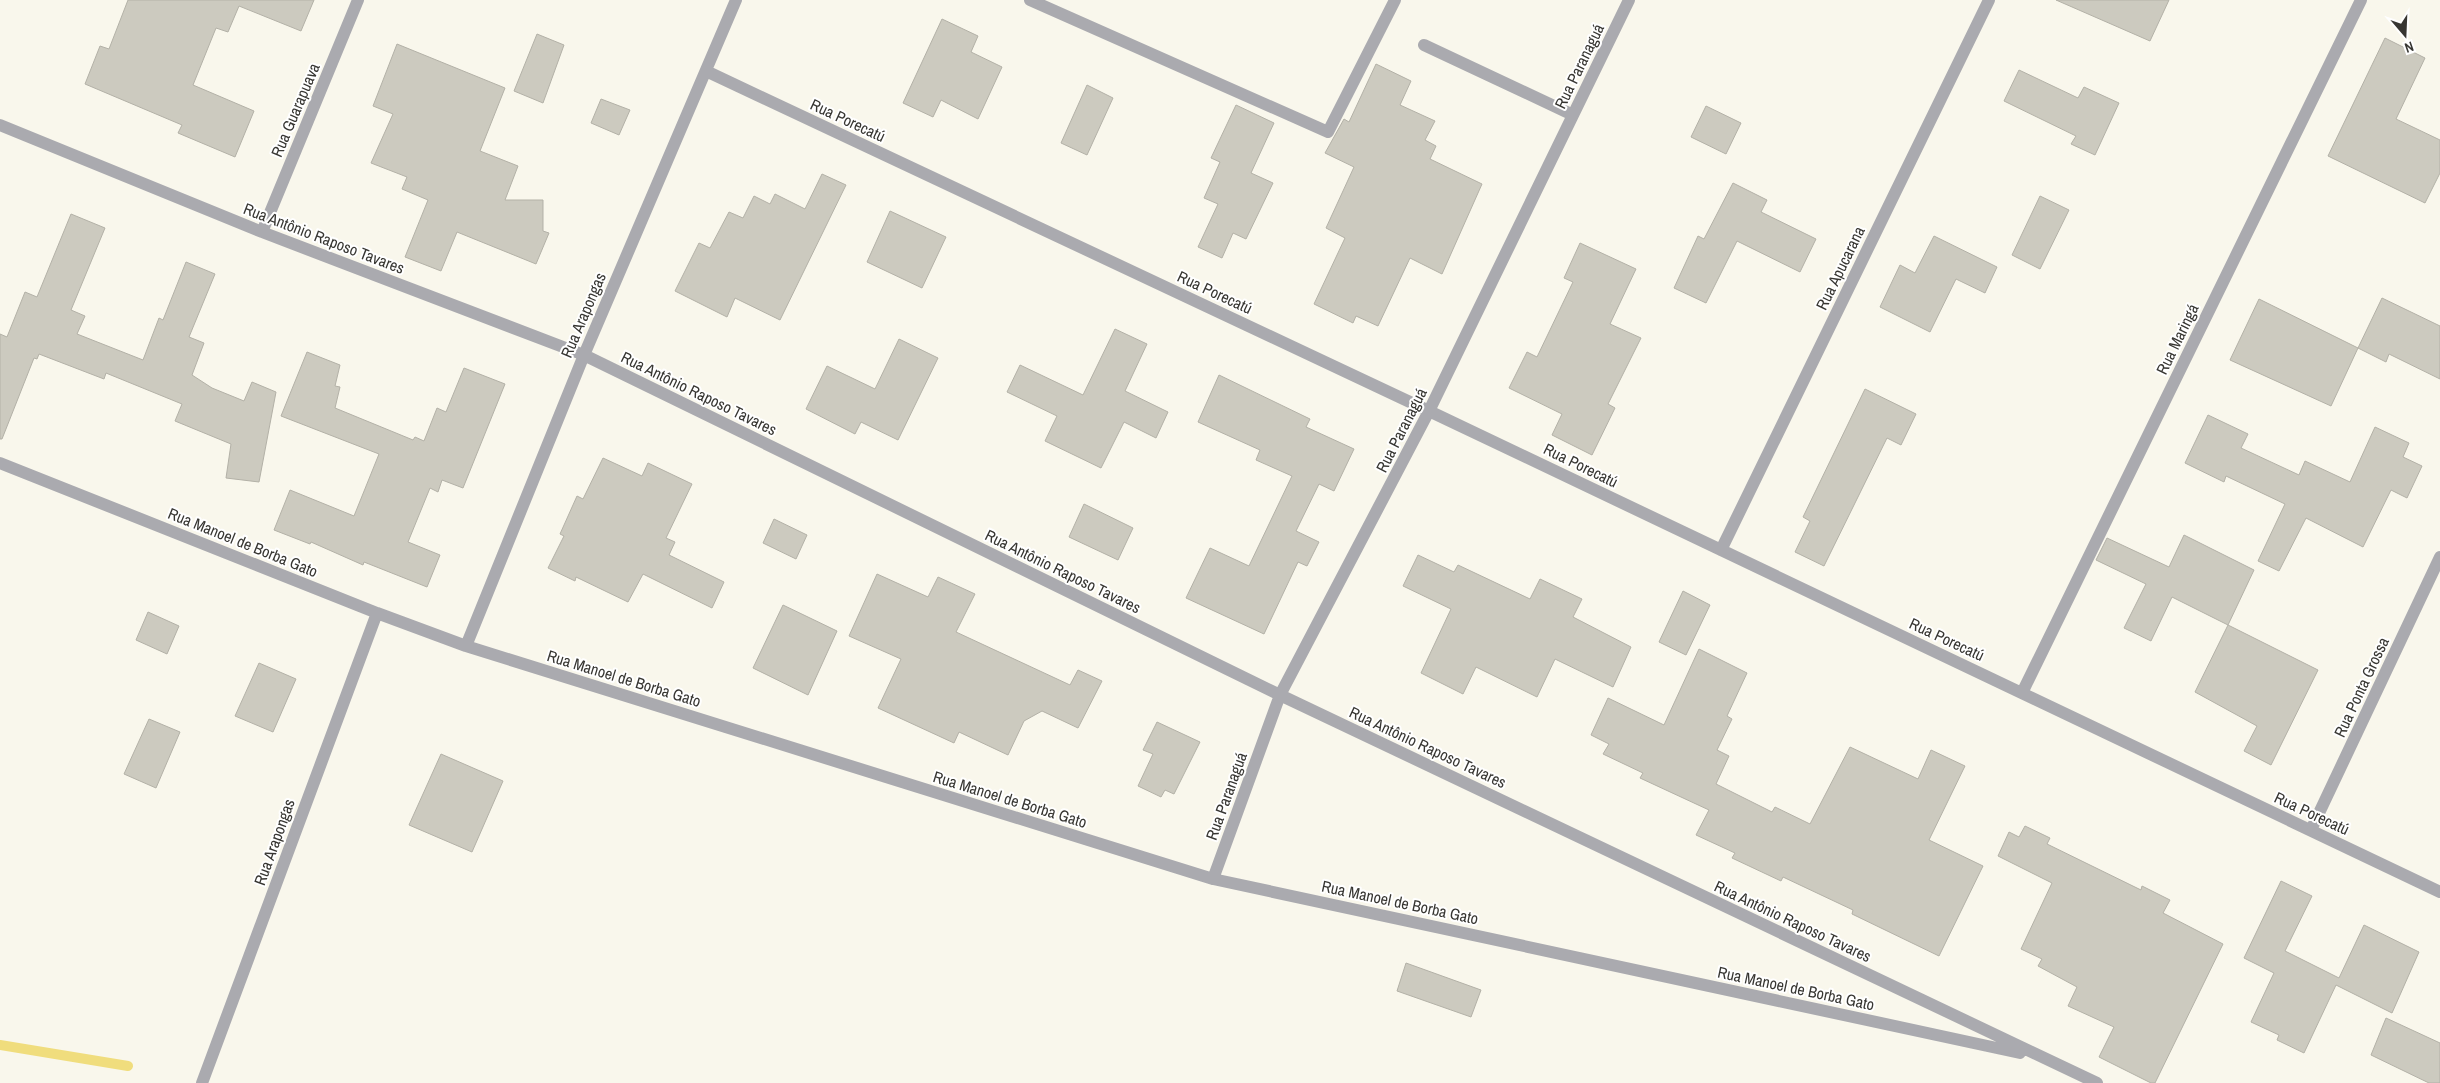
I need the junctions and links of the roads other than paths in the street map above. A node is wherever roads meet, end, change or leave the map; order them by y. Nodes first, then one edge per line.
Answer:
1 (358, 0) edge
2 (736, 0) edge
3 (1030, 0) edge
4 (1395, 0) edge
5 (1629, 0) edge
6 (1989, 0) edge
7 (2361, 0) edge
8 (1424, 45) dead end
9 (706, 71) junction
10 (1573, 116) junction
11 (0, 124) edge
12 (262, 232) junction
13 (584, 355) junction
14 (1429, 411) junction
15 (0, 463) edge
16 (1721, 550) junction
17 (2440, 557) edge
18 (377, 613) junction
19 (466, 646) junction
20 (2022, 693) junction
21 (1280, 694) junction
22 (2311, 830) junction
23 (1213, 879) junction
24 (2440, 892) edge
25 (2042, 1057) junction
26 (202, 1083) edge
27 (2096, 1083) edge

1 - 12 street, Rua Guarapuava
2 - 9 street, Rua Arapongas
3 - 4 street
5 - 10 street, Rua Paranaguá
6 - 16 street, Rua Apucarana
7 - 20 street, Rua Maringá
8 - 10 street
9 - 13 street, Rua Arapongas
9 - 14 street, Rua Porecatú
10 - 14 street, Rua Paranaguá
11 - 12 street, Rua Antônio Raposo Tavares
12 - 13 street, Rua Antônio Raposo Tavares
13 - 19 street, Rua Arapongas
13 - 21 street, Rua Antônio Raposo Tavares
14 - 16 street, Rua Porecatú
14 - 21 street, Rua Paranaguá
15 - 18 street, Rua Manoel de Borba Gato
16 - 20 street, Rua Porecatú
17 - 22 street, Rua Ponta Grossa
18 - 19 street, Rua Manoel de Borba Gato
18 - 26 street, Rua Arapongas
19 - 23 street, Rua Manoel de Borba Gato
20 - 22 street, Rua Porecatú
21 - 23 street, Rua Paranaguá
21 - 25 street, Rua Antônio Raposo Tavares
22 - 24 street, Rua Porecatú
23 - 25 street, Rua Manoel de Borba Gato
25 - 27 street, Rua Antônio Raposo Tavares

